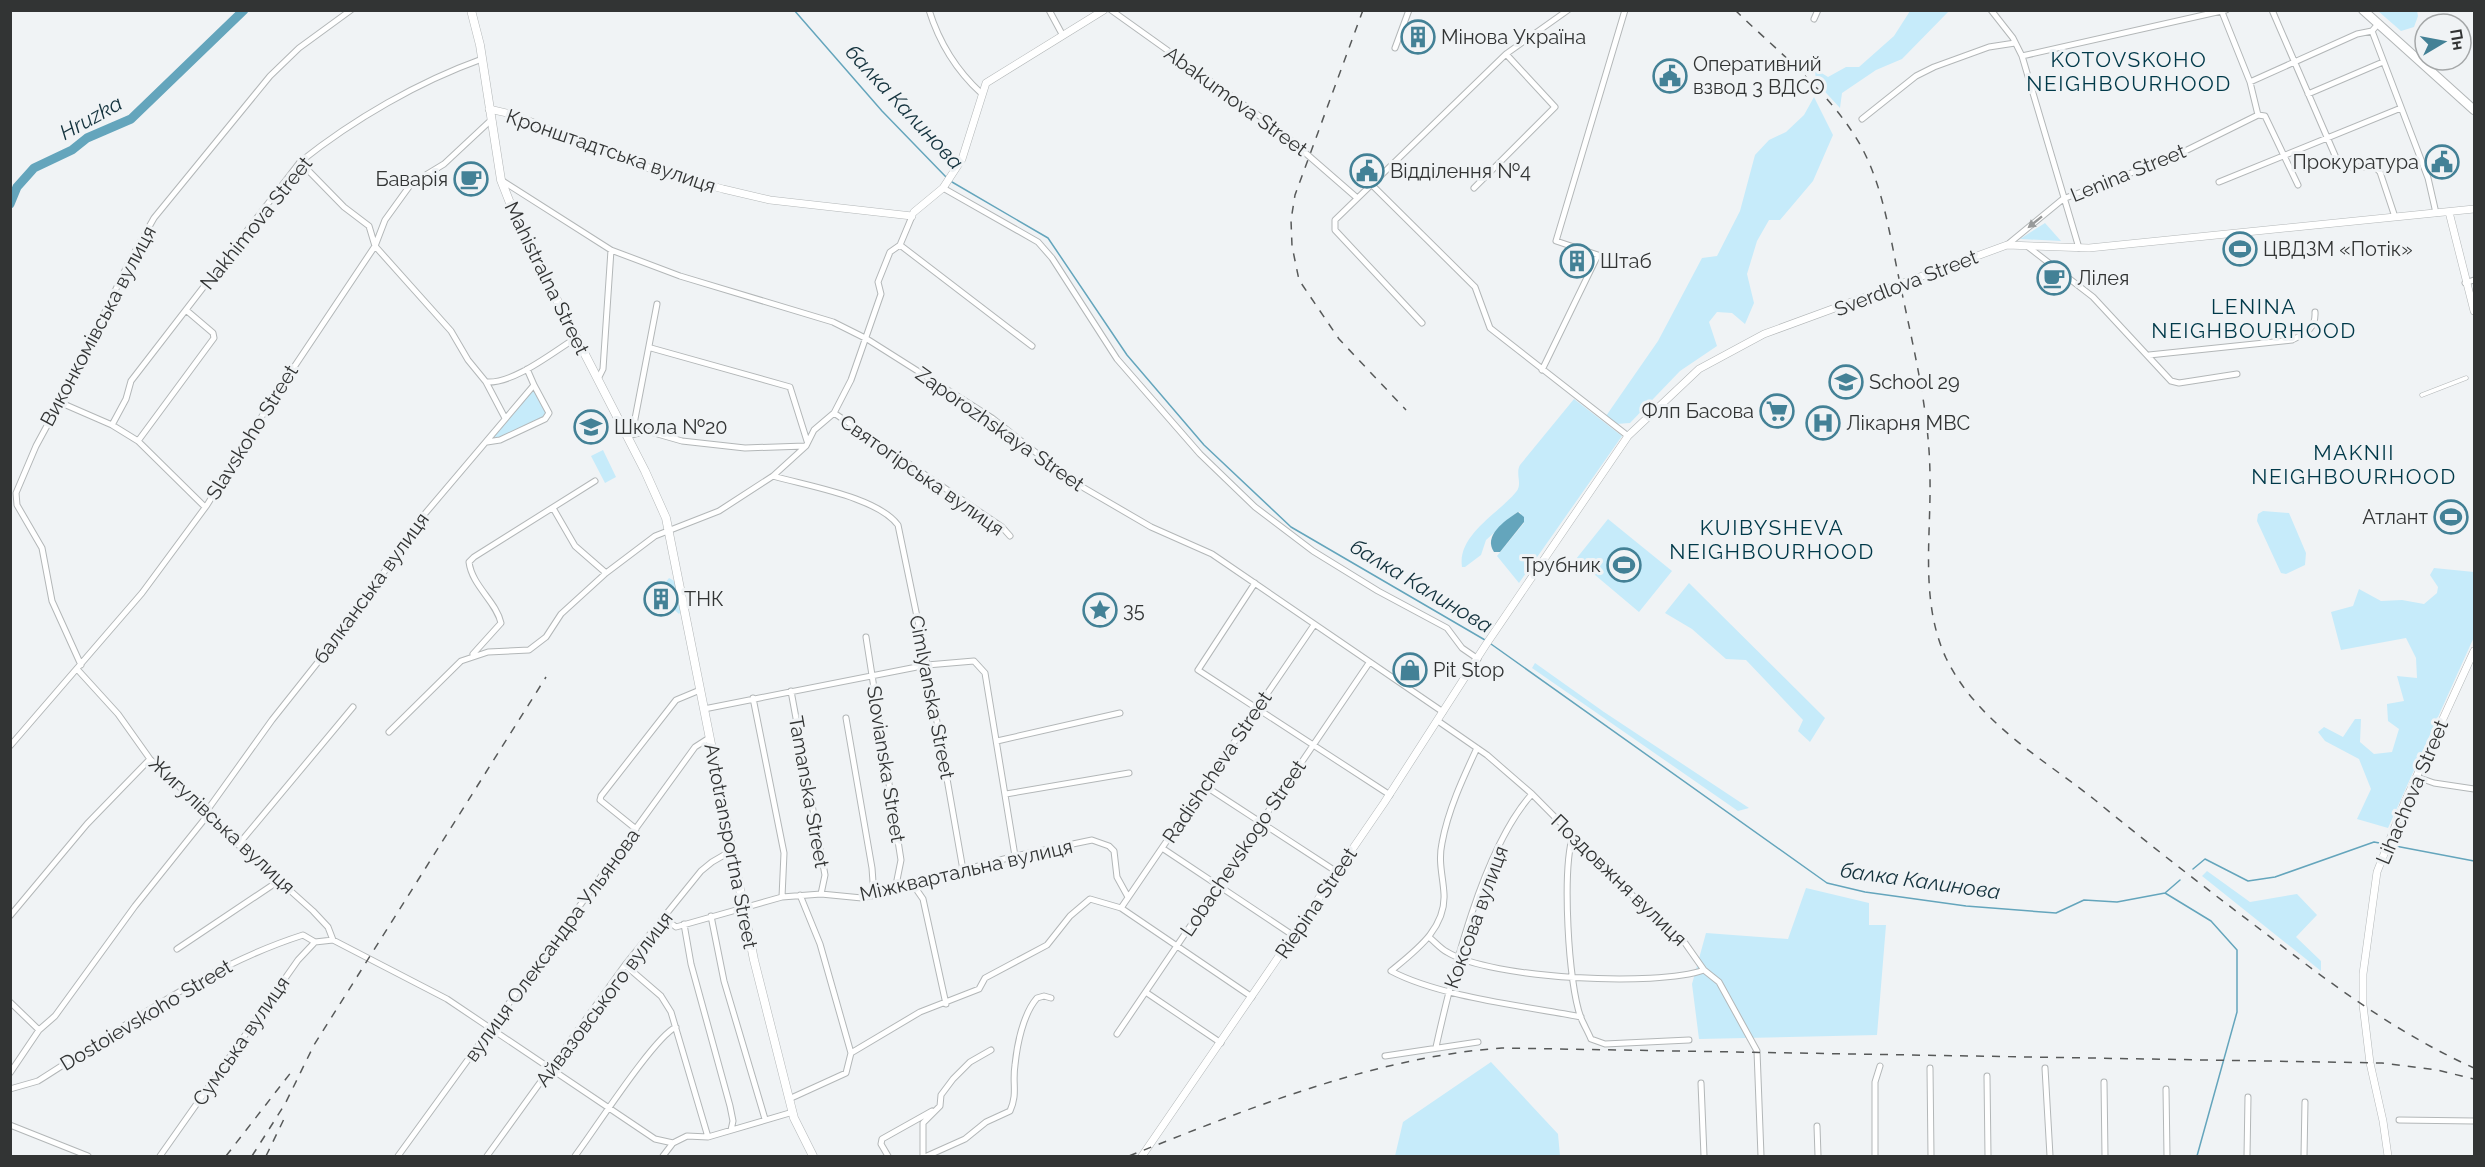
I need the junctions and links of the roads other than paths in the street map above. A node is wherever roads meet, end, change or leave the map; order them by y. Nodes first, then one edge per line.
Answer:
1 (351, 10) edge
2 (471, 10) edge
3 (929, 10) edge
4 (1049, 10) edge
5 (1104, 10) edge
6 (1111, 10) edge
7 (1409, 10) edge
8 (1568, 10) edge
9 (1625, 10) edge
10 (1818, 10) edge
11 (1991, 10) edge
12 (2272, 10) edge
13 (2363, 10) edge
14 (2224, 11) edge
15 (1814, 19) dead end
16 (2375, 27) junction
17 (1062, 34) junction
18 (2015, 43) junction
19 (1395, 48) dead end
20 (1506, 54) junction
21 (2022, 56) junction
22 (482, 59) junction
23 (2294, 63) junction
24 (2383, 63) junction
25 (2250, 82) junction
26 (981, 93) junction
27 (2308, 94) junction
28 (2402, 108) junction
29 (489, 109) junction
30 (2475, 110) edge
31 (504, 114) junction
32 (2258, 115) junction
33 (1862, 119) dead end
34 (490, 122) junction
35 (2325, 137) junction
36 (2283, 155) junction
37 (300, 162) junction
38 (501, 180) junction
39 (2219, 182) dead end
40 (1371, 184) junction
41 (2298, 185) dead end
42 (943, 188) junction
43 (1474, 188) dead end
44 (1356, 197) junction
45 (2063, 199) junction
46 (2475, 209) edge
47 (2449, 212) junction
48 (2436, 213) junction
49 (913, 214) junction
50 (2395, 217) junction
51 (900, 245) junction
52 (2007, 245) junction
53 (2025, 245) junction
54 (375, 246) junction
55 (2079, 248) junction
56 (611, 250) junction
57 (2475, 280) edge
58 (2465, 283) junction
59 (657, 304) dead end
60 (186, 310) junction
61 (2475, 311) edge
62 (2315, 312) dead end
63 (1422, 323) dead end
64 (576, 338) junction
65 (867, 339) junction
66 (1032, 346) dead end
67 (651, 348) junction
68 (2149, 355) junction
69 (527, 369) junction
70 (1542, 370) junction
71 (2236, 374) dead end
72 (2466, 378) dead end
73 (598, 379) junction
74 (486, 382) junction
75 (534, 385) junction
76 (2422, 395) dead end
77 (59, 402) junction
78 (834, 413) junction
79 (505, 418) junction
80 (112, 425) junction
81 (627, 436) junction
82 (1628, 436) junction
83 (138, 441) junction
84 (487, 442) junction
85 (806, 443) junction
86 (773, 476) junction
87 (595, 481) dead end
88 (205, 507) junction
89 (552, 508) junction
90 (669, 530) junction
91 (1010, 536) dead end
92 (606, 573) junction
93 (1255, 583) junction
94 (1314, 625) junction
95 (866, 637) dead end
96 (1485, 646) joint
97 (2475, 651) edge
98 (473, 655) junction
99 (1478, 659) junction
100 (1370, 663) junction
101 (927, 665) junction
102 (79, 667) junction
103 (872, 676) junction
104 (700, 690) junction
105 (791, 691) junction
106 (753, 698) junction
107 (353, 706) dead end
108 (1258, 707) junction
109 (704, 709) junction
110 (1443, 712) junction
111 (1120, 713) dead end
112 (846, 717) dead end
113 (1438, 721) junction
114 (389, 732) dead end
115 (709, 738) junction
116 (997, 741) junction
117 (1313, 745) junction
118 (10, 746) edge
119 (1477, 748) junction
120 (150, 759) junction
121 (1129, 773) dead end
122 (2417, 777) junction
123 (1205, 786) junction
124 (2475, 789) edge
125 (1006, 794) junction
126 (1532, 794) junction
127 (1390, 795) junction
128 (206, 814) junction
129 (1260, 823) junction
130 (636, 829) junction
131 (1573, 835) junction
132 (238, 845) junction
133 (1162, 848) junction
134 (731, 851) junction
135 (1015, 856) junction
136 (963, 870) junction
137 (1337, 872) junction
138 (280, 880) junction
139 (1218, 884) junction
140 (914, 886) junction
141 (895, 890) junction
142 (822, 894) junction
143 (800, 895) junction
144 (874, 896) junction
145 (782, 897) junction
146 (1128, 897) junction
147 (742, 907) junction
148 (1120, 908) junction
149 (10, 916) edge
150 (711, 916) junction
151 (664, 918) junction
152 (684, 924) junction
153 (1294, 936) junction
154 (1430, 938) junction
155 (333, 940) junction
156 (315, 942) junction
157 (1176, 947) junction
158 (177, 949) dead end
159 (1458, 957) junction
160 (625, 965) junction
161 (1704, 970) junction
162 (1573, 978) junction
163 (1448, 990) junction
164 (1147, 993) junction
165 (1252, 997) junction
166 (1052, 998) dead end
167 (10, 1002) edge
168 (946, 1004) junction
169 (1581, 1017) junction
170 (492, 1027) junction
171 (676, 1027) junction
172 (39, 1030) junction
173 (1117, 1034) dead end
174 (1689, 1040) dead end
175 (1478, 1042) dead end
176 (1221, 1043) junction
177 (1436, 1047) junction
178 (991, 1050) dead end
179 (851, 1053) junction
180 (1386, 1056) dead end
181 (1880, 1066) dead end
182 (1930, 1068) dead end
183 (2045, 1068) dead end
184 (551, 1069) junction
185 (10, 1073) edge
186 (1987, 1076) dead end
187 (2104, 1082) dead end
188 (1701, 1083) dead end
189 (10, 1089) edge
190 (2166, 1089) dead end
191 (2248, 1097) dead end
192 (789, 1099) junction
193 (2304, 1102) dead end
194 (940, 1106) junction
195 (610, 1109) junction
196 (793, 1112) junction
197 (765, 1119) junction
198 (2399, 1119) dead end
199 (2475, 1121) edge
200 (10, 1125) edge
201 (1817, 1126) dead end
202 (731, 1130) junction
203 (708, 1137) junction
204 (673, 1143) junction
205 (88, 1156) edge
206 (160, 1156) edge
207 (398, 1156) edge
208 (487, 1156) edge
209 (575, 1156) edge
210 (663, 1156) edge
211 (813, 1156) edge
212 (888, 1156) edge
213 (925, 1156) edge
214 (1142, 1156) edge
215 (1704, 1156) edge
216 (1761, 1156) edge
217 (1818, 1156) edge
218 (1875, 1156) edge
219 (1931, 1156) edge
220 (1988, 1156) edge
221 (2050, 1156) edge
222 (2104, 1156) edge
223 (2167, 1156) edge
224 (2247, 1156) edge
225 (2304, 1156) edge
226 (2388, 1156) edge

1 - 77 street, Виконкомівська вулиця
2 - 22 main road, Mahistralna Street
3 - 26 street
4 - 17 street
5 - 17 street
6 - 44 street, Abakumova Street
7 - 19 street
8 - 20 street
9 - 70 street
10 - 15 street
11 - 18 street
12 - 23 street
13 - 16 main road
14 - 21 street
14 - 25 street
16 - 23 street
16 - 24 street
16 - 30 main road
17 - 26 street
18 - 21 street
18 - 33 street
20 - 40 street
20 - 43 street
21 - 45 street
22 - 29 main road, Mahistralna Street
22 - 37 street, Nakhimova Street
23 - 25 street
23 - 27 street
24 - 27 street
24 - 28 street
25 - 32 street
26 - 42 street
27 - 35 street
28 - 35 street
28 - 48 street
29 - 31 street, Кронштадтська вулиця
29 - 34 main road, Mahistralna Street
31 - 34 street
31 - 49 street, Кронштадтська вулиця
32 - 36 street
32 - 45 street, Lenina Street
34 - 38 main road, Mahistralna Street
34 - 54 street, Slavskoho Street
35 - 36 street
35 - 50 street
36 - 39 street
36 - 41 street
37 - 54 street
37 - 60 street, Nakhimova Street
38 - 56 street, Zaporozhskaya Street
38 - 64 main road, Mahistralna Street
40 - 44 street
40 - 70 street
42 - 49 street
42 - 99 street
44 - 63 street
45 -> 52 street, Lenina Street
45 - 55 street
46 - 47 street, Sverdlova Street
47 - 48 street, Sverdlova Street
47 - 58 street
48 - 50 street, Sverdlova Street
49 - 51 street
50 - 55 street, Sverdlova Street
51 - 65 street
51 - 66 street
52 - 53 street, Sverdlova Street
52 - 82 street, Sverdlova Street
53 - 55 street, Sverdlova Street
53 - 68 street
54 - 74 street
54 - 88 street, Slavskoho Street
56 - 65 street, Zaporozhskaya Street
56 - 73 street
57 - 58 street
58 - 61 street
59 - 67 street
60 - 80 street, Nakhimova Street
60 - 83 street
62 - 68 street
64 - 69 street
64 - 73 main road, Mahistralna Street
65 - 78 street
65 - 93 street, Zaporozhskaya Street
67 - 81 street
67 - 85 street
68 - 71 street
69 - 74 street
69 - 75 street
70 - 82 street
72 - 76 street
73 - 81 main road, Mahistralna Street
74 - 79 street
75 - 79 street, балканська вулиця
75 - 84 street
77 - 80 street
77 - 102 street, Виконкомівська вулиця
78 - 85 street
78 - 91 street, Святогірська вулиця
79 - 84 street, балканська вулиця
80 - 83 street
81 - 85 street
81 - 90 main road, Mahistralna Street
82 - 96 street, Sverdlova Street
83 - 88 street
84 - 128 street, балканська вулиця
85 - 86 street
86 - 90 street
86 - 101 street, Cimlyanska Street
87 - 89 street
88 - 102 street, Slavskoho Street
89 - 92 street
89 - 98 street
90 - 92 street
90 - 104 main road, Avtotransportna Street
92 - 98 street
93 - 94 street, Zaporozhskaya Street
93 - 108 street
94 - 100 street, Zaporozhskaya Street
94 - 108 street, Radishcheva Street
95 - 103 street, Slovianska Street
96 - 99 street, Riepina Street
97 - 122 street, Lihachova Street
98 - 114 street
99 - 110 street, Riepina Street
100 - 110 street, Zaporozhskaya Street
100 - 117 street, Lobachevskogo Street
101 - 103 street
101 - 116 street
101 - 136 street, Cimlyanska Street
102 - 118 street, Slavskoho Street
102 - 120 street, Жигулівська вулиця
103 - 105 street
103 - 141 street, Slovianska Street
104 - 109 main road, Avtotransportna Street
104 - 130 street
105 - 106 street
105 - 142 street, Tamanska Street
106 - 109 street
106 - 145 street
107 - 132 street
108 - 117 street
108 - 123 street, Radishcheva Street
109 - 115 main road, Avtotransportna Street
110 - 113 street, Riepina Street
111 - 116 street
112 - 144 street
113 - 119 street, Поздовжня вулиця
113 - 127 street, Riepina Street
115 - 130 street, вулиця Олександра Ульянова
115 - 134 main road, Avtotransportna Street
116 - 125 street
117 - 127 street
117 - 129 street, Lobachevskogo Street
119 - 126 street, Поздовжня вулиця
119 - 154 street
120 - 128 street, Жигулівська вулиця
120 - 149 street
121 - 125 street
122 - 124 street
122 - 226 street, Lihachova Street
123 - 129 street
123 - 133 street, Radishcheva Street
125 - 135 street
126 - 131 street, Поздовжня вулиця
126 - 159 street, Коксова вулиця
127 - 137 street, Riepina Street
128 - 132 street, Жигулівська вулиця
128 - 172 street, балканська вулиця
129 - 137 street
129 - 139 street, Lobachevskogo Street
130 - 170 street, вулиця Олександра Ульянова
131 - 161 street, Поздовжня вулиця
131 - 162 street
132 - 138 street, Жигулівська вулиця
133 - 139 street
133 - 146 street, Radishcheva Street
134 - 147 main road, Avtotransportna Street
134 - 151 street, Айвазовського вулиця
135 - 136 street, Міжквартальна вулиця
135 - 146 street, Міжквартальна вулиця
136 - 140 street, Міжквартальна вулиця
137 - 153 street, Riepina Street
138 - 155 street, Жигулівська вулиця
138 - 158 street
139 - 153 street
139 - 157 street, Lobachevskogo Street
140 - 141 street, Міжквартальна вулиця
140 - 168 street
141 - 144 street, Міжквартальна вулиця
142 - 143 street, Міжквартальна вулиця
142 - 144 street, Міжквартальна вулиця
143 - 145 street, Міжквартальна вулиця
143 - 179 street, Tamanska Street
145 - 147 street, Міжквартальна вулиця
146 - 148 street, Radishcheva Street
147 - 150 street, Міжквартальна вулиця
147 - 192 main road, Avtotransportna Street
148 - 157 street
148 - 168 street
150 - 152 street, Міжквартальна вулиця
150 - 197 street
151 - 152 street
151 - 160 street, Айвазовського вулиця
152 - 202 street
153 - 165 street, Riepina Street
154 - 159 street
154 - 163 street
155 - 156 street
155 - 170 street, Жигулівська вулиця
156 - 189 street, Dostoievskoho Street
156 - 206 street, Сумська вулиця
157 - 164 street, Lobachevskogo Street
157 - 165 street
159 - 162 street
159 - 163 street, Коксова вулиця
160 - 171 street
160 - 184 street, Айвазовського вулиця
161 - 162 street
161 - 216 street, Поздовжня вулиця
162 - 169 street
163 - 169 street
163 - 177 street, Коксова вулиця
164 - 173 street, Lobachevskogo Street
164 - 176 street
165 - 176 street, Riepina Street
166 - 213 street
167 - 172 street
168 - 179 street
169 - 174 street
170 - 184 street, Жигулівська вулиця
170 - 207 street, вулиця Олександра Ульянова
171 - 195 street
171 - 203 street
172 - 185 street, балканська вулиця
175 - 177 street
176 - 214 street, Riepina Street
177 - 180 street
178 - 194 street
179 - 192 street
181 - 218 street
182 - 219 street
183 - 221 street
184 - 195 street, Жигулівська вулиця
184 - 208 street, Айвазовського вулиця
186 - 220 street
187 - 222 street
188 - 215 street
190 - 223 street
191 - 224 street
192 - 196 main road, Avtotransportna Street
193 - 225 street
194 - 212 street
194 - 213 street
195 - 204 street, Жигулівська вулиця
195 - 209 street
196 - 197 street
196 - 211 main road, Avtotransportna Street
197 - 202 street
198 - 199 street
200 - 205 street
201 - 217 street
202 - 203 street
203 - 204 street
204 - 210 street

